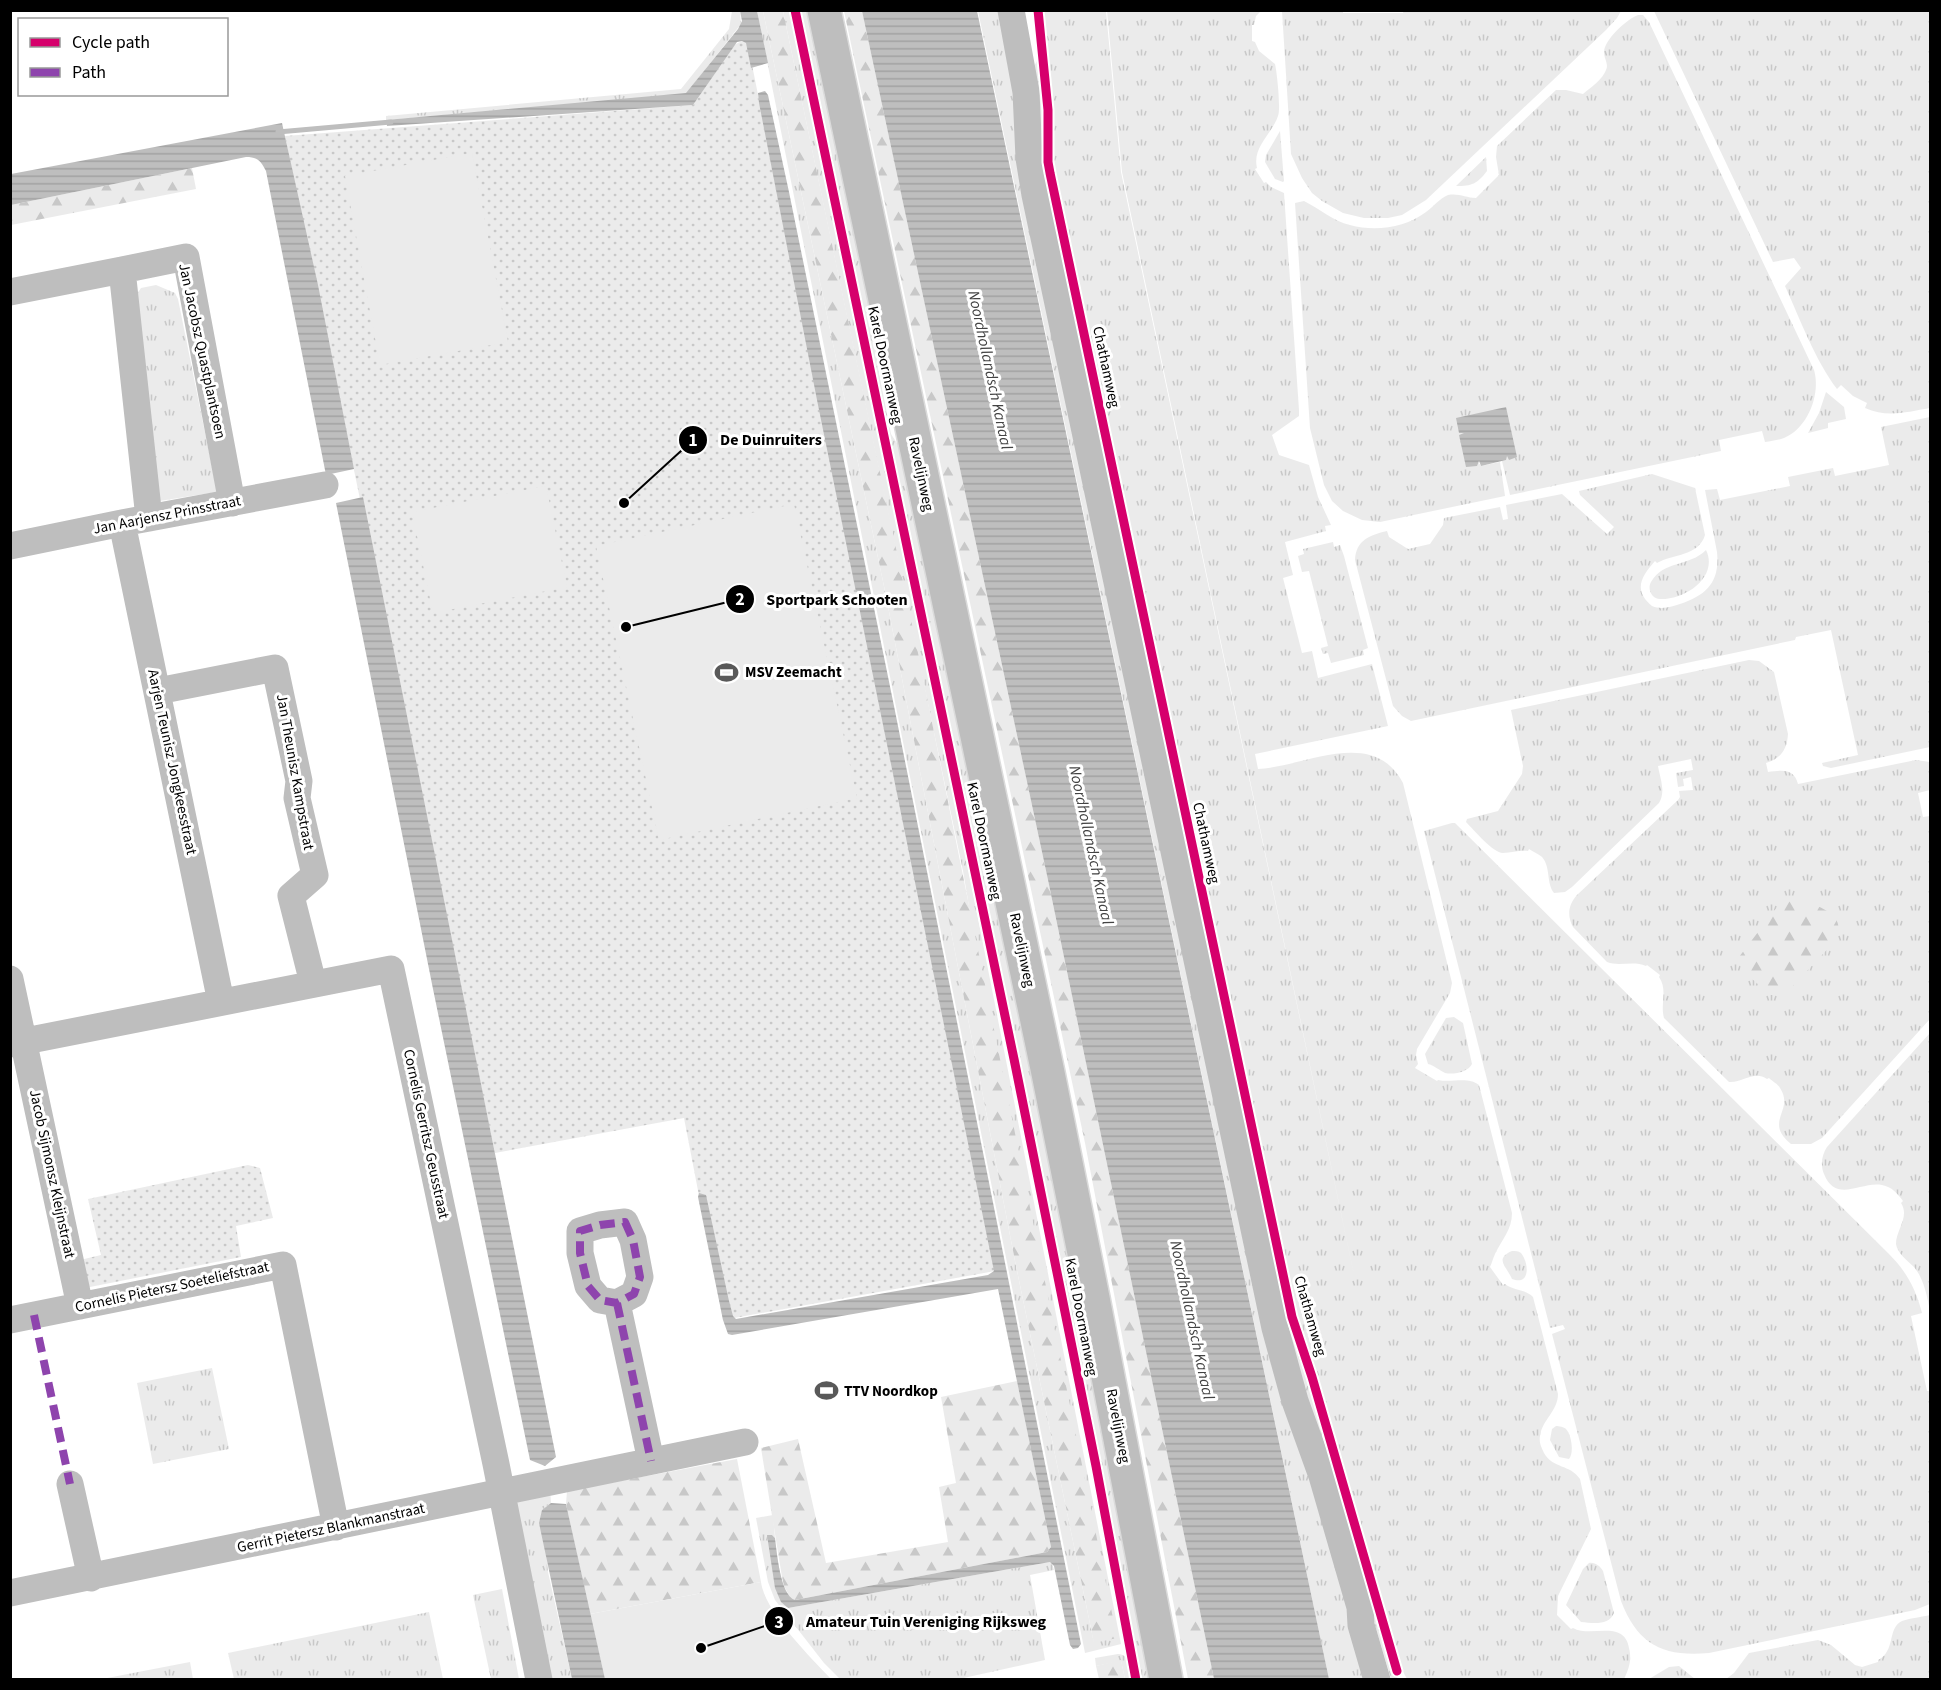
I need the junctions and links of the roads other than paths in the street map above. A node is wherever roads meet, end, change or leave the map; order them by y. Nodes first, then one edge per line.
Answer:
1 (825, 10) edge
2 (1011, 10) edge
3 (122, 270) junction
4 (10, 292) edge
5 (325, 485) dead end
6 (232, 503) junction
7 (149, 518) junction
8 (122, 523) junction
9 (11, 543) edge
10 (158, 691) junction
11 (10, 979) edge
12 (313, 983) junction
13 (221, 1002) junction
14 (17, 1043) edge
15 (617, 1303) dead end
16 (81, 1306) junction
17 (10, 1320) edge
18 (745, 1442) dead end
19 (651, 1461) junction
20 (70, 1484) dead end
21 (502, 1493) junction
22 (336, 1527) junction
23 (91, 1578) junction
24 (10, 1593) edge
25 (1360, 1607) junction
26 (539, 1680) edge
27 (1166, 1680) edge
28 (1377, 1680) edge
29 (1386, 1680) edge

1 - 27 main road, Ravelijnweg
2 - 25 street
3 - 4 street
3 - 6 street, Jan Jacobsz Quastplantsoen
3 - 7 street
5 - 6 street, Jan Aarjensz Prinsstraat
6 - 7 street, Jan Aarjensz Prinsstraat
7 - 8 street, Jan Aarjensz Prinsstraat
8 - 9 street, Jan Aarjensz Prinsstraat
8 - 10 street, Aarjen Teunisz Jongkeesstraat
10 - 12 street, Jan Theunisz Kampstraat
10 - 13 street, Aarjen Teunisz Jongkeesstraat
11 - 14 street, Jacob Sijmonsz Kleijnstraat
12 - 13 street, Cornelis Gerritsz Geusstraat
12 - 21 street, Cornelis Gerritsz Geusstraat
13 - 14 street, Cornelis Gerritsz Geusstraat
14 - 16 street, Jacob Sijmonsz Kleijnstraat
15 - 19 street
16 - 17 street, Cornelis Pietersz Soeteliefstraat
16 - 22 street, Cornelis Pietersz Soeteliefstraat
18 - 19 street, Gerrit Pietersz Blankmanstraat
19 - 21 street, Gerrit Pietersz Blankmanstraat
20 - 23 street
21 - 22 street, Gerrit Pietersz Blankmanstraat
21 - 26 street, Cornelis Gerritsz Geusstraat
22 - 23 street, Gerrit Pietersz Blankmanstraat
23 - 24 street, Gerrit Pietersz Blankmanstraat
25 - 28 street
25 - 29 street

